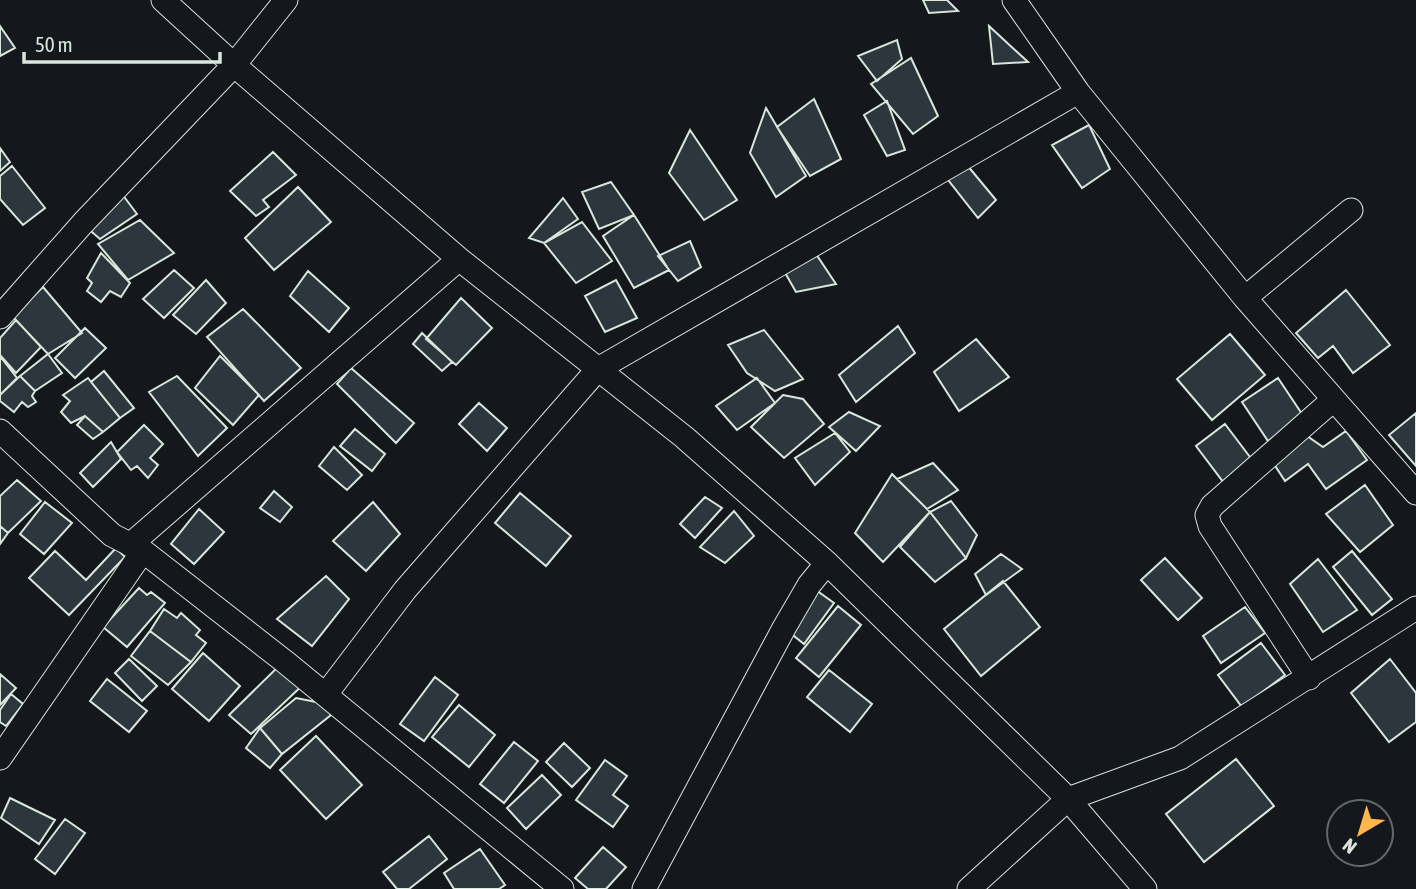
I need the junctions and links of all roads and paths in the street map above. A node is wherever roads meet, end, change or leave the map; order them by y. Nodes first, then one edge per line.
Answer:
1 (163, 0) edge
2 (286, 0) edge
3 (1014, 0) edge
4 (234, 65) junction
5 (1078, 92) junction
6 (1351, 210) dead end
7 (459, 259) junction
8 (1245, 298) junction
9 (0, 317) edge
10 (598, 369) junction
11 (1333, 400) junction
12 (0, 431) edge
13 (1416, 493) edge
14 (136, 548) junction
15 (827, 564) junction
16 (1416, 608) edge
17 (1309, 678) junction
18 (326, 695) junction
19 (0, 758) edge
20 (1068, 799) junction
21 (562, 889) edge
22 (644, 889) edge
23 (970, 889) edge
24 (1145, 889) edge

1 - 4 street
2 - 4 street
3 - 5 street
4 - 7 street
4 - 9 street
5 - 8 street
5 - 10 street
6 - 8 street
7 - 10 street
7 - 14 street
8 - 11 street
10 - 15 street
10 - 18 street
11 - 13 street
11 - 17 street
12 - 14 street
14 - 18 street
14 - 19 street
15 - 20 street
15 - 22 street
16 - 17 street
17 - 20 street
18 - 21 street
20 - 23 street
20 - 24 street

